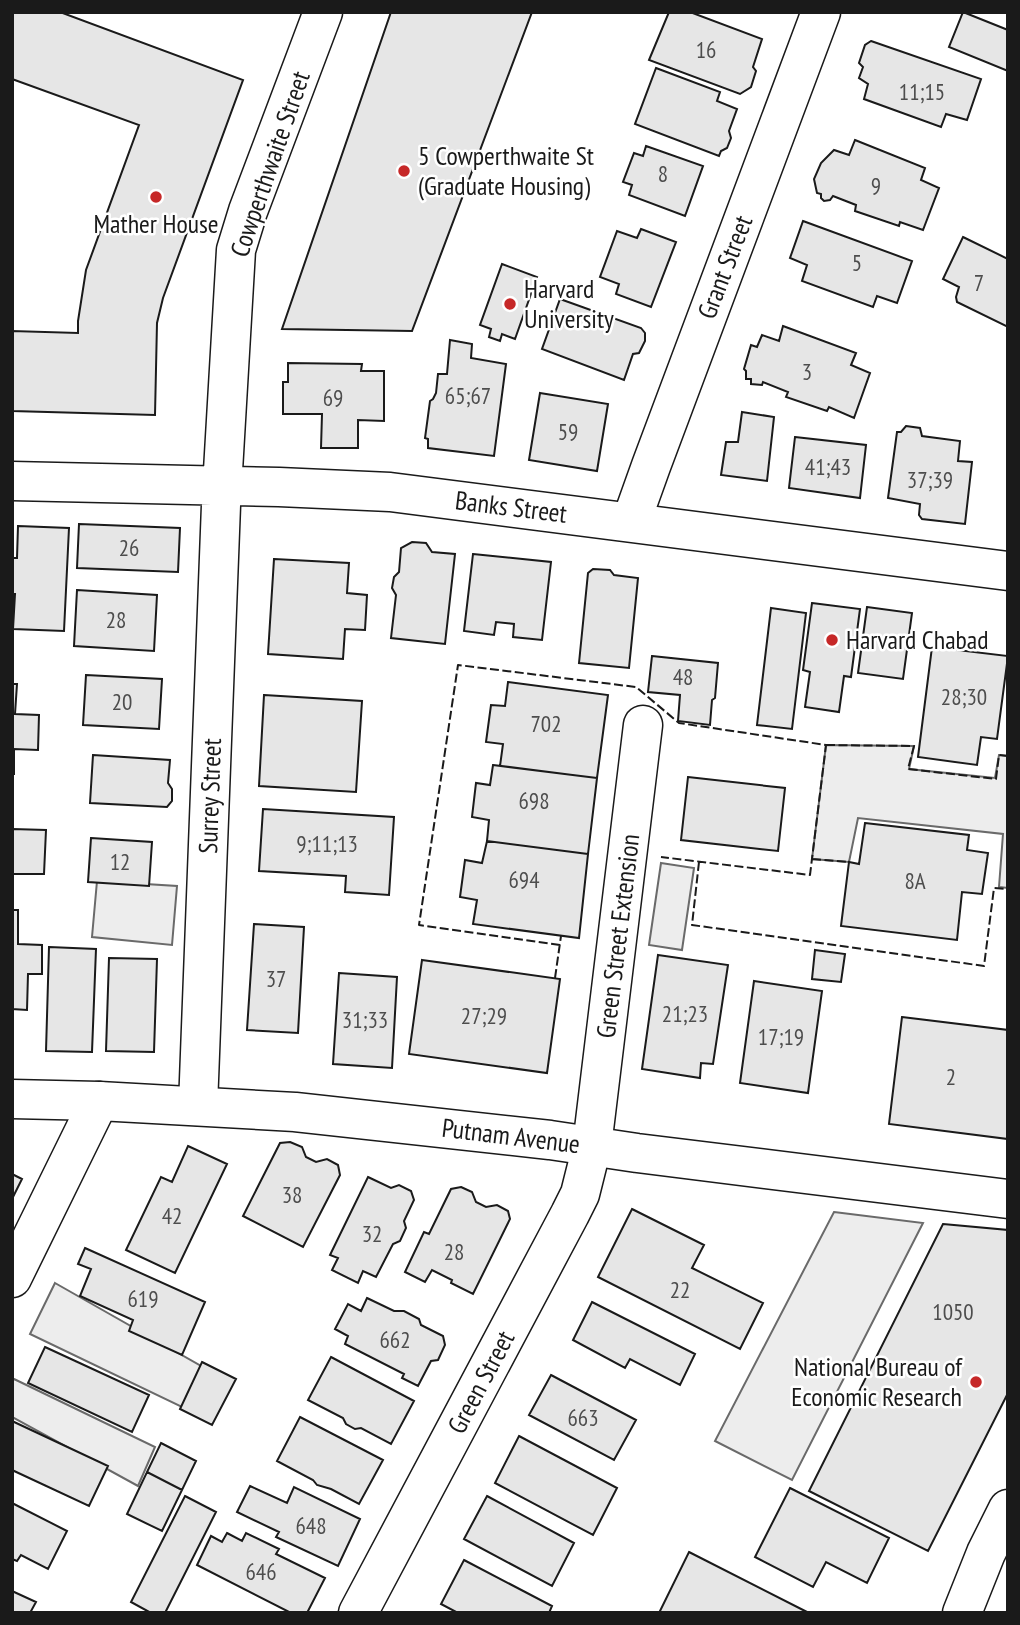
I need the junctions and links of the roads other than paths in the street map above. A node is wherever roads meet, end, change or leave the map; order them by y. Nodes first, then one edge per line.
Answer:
1 (323, 12) edge
2 (821, 12) edge
3 (12, 481) edge
4 (222, 486) junction
5 (631, 522) junction
6 (1008, 571) edge
7 (643, 725) dead end
8 (12, 1099) edge
9 (99, 1101) junction
10 (198, 1106) junction
11 (593, 1146) junction
12 (1008, 1199) edge
13 (12, 1278) edge
14 (1008, 1508) edge
15 (1008, 1563) edge
16 (358, 1613) edge
17 (962, 1613) edge
18 (972, 1613) edge

1 - 4 street, Cowperthwaite Street
2 - 5 street, Grant Street
3 - 4 street, Banks Street
4 - 5 street, Banks Street
4 - 10 street, Surrey Street
5 - 6 street, Banks Street
7 - 11 street, Green Street Extension
8 - 9 street, Putnam Avenue
9 - 10 street, Putnam Avenue
9 - 13 street
10 - 11 street, Putnam Avenue
11 - 12 street, Putnam Avenue
11 - 16 street, Green Street
14 - 17 street
15 - 18 street

